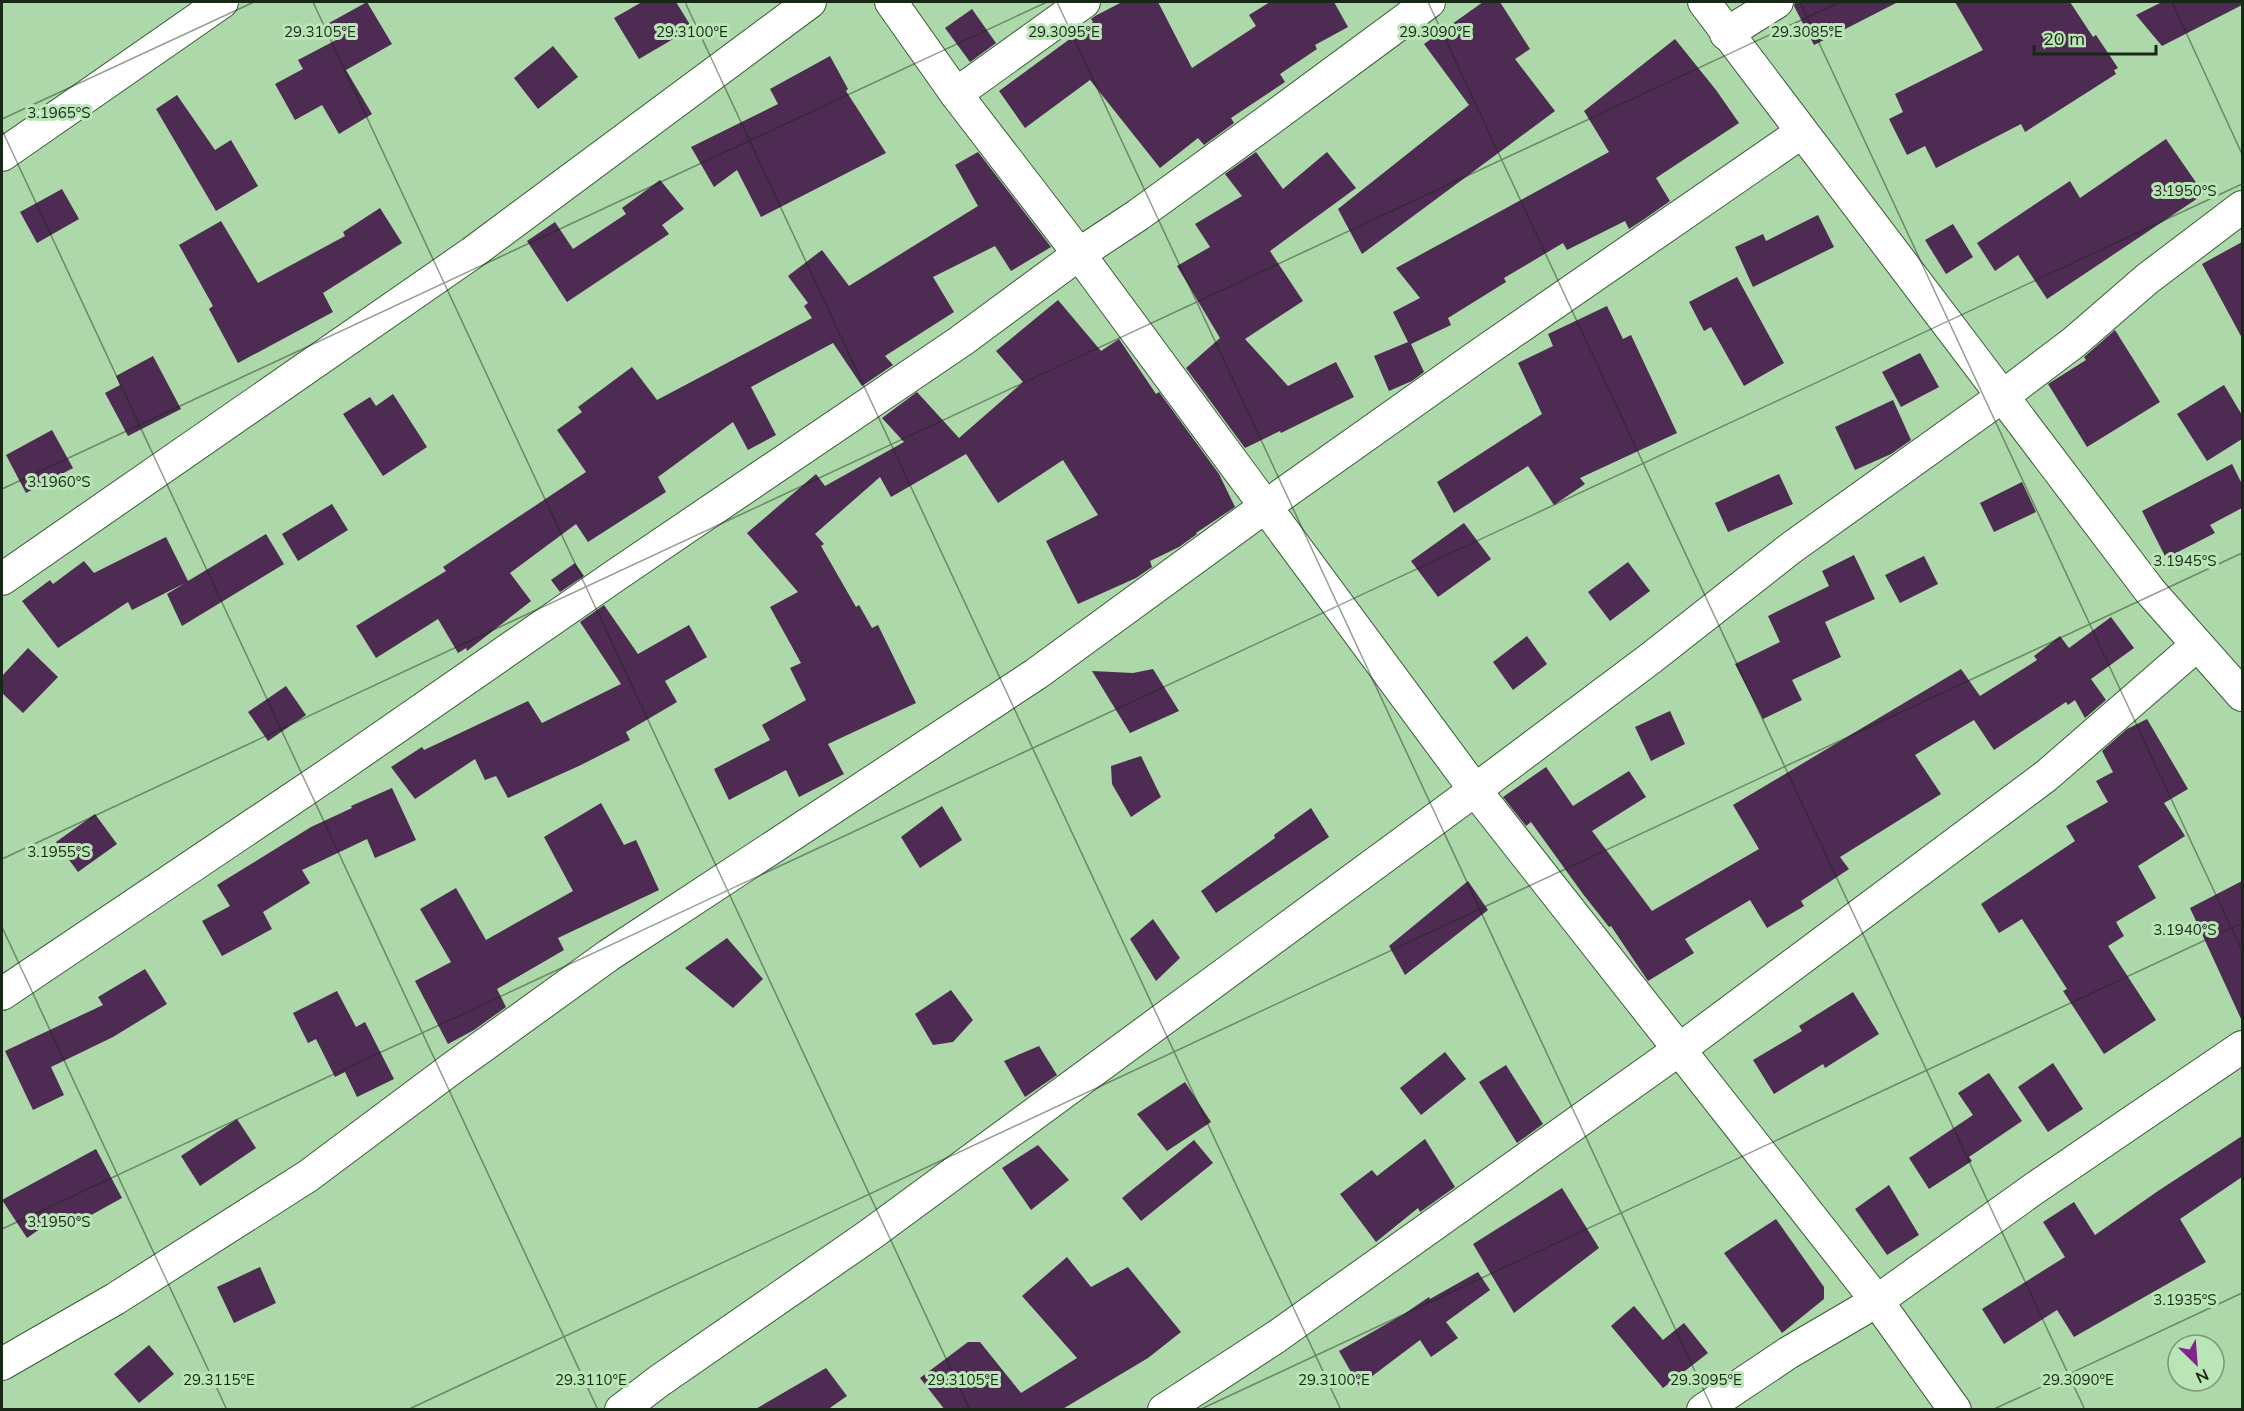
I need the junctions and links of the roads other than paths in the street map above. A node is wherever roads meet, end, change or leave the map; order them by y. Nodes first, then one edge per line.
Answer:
1 (222, 2) edge
2 (810, 2) edge
3 (891, 2) edge
4 (1084, 2) edge
5 (1429, 2) edge
6 (1704, 2) edge
7 (1777, 2) edge
8 (1726, 34) junction
9 (956, 94) junction
10 (1802, 132) junction
11 (2, 155) edge
12 (2242, 207) edge
13 (1079, 254) junction
14 (2003, 396) junction
15 (1266, 506) junction
16 (2, 579) edge
17 (2197, 645) junction
18 (2242, 695) edge
19 (1475, 790) junction
20 (2, 993) edge
21 (2242, 1047) edge
22 (1680, 1049) junction
23 (1877, 1300) junction
24 (2, 1364) edge
25 (621, 1410) edge
26 (1164, 1410) edge
27 (1703, 1410) edge
28 (1955, 1410) edge

1 - 11 street
2 - 16 street
3 - 9 street
4 - 9 street
5 - 13 street
6 - 8 street
7 - 8 street
8 - 10 street
9 - 13 street
10 - 14 street
10 - 15 street
12 - 14 street
13 - 15 street
13 - 20 street
14 - 17 street
14 - 19 street
15 - 19 street
15 - 24 street
17 - 18 street
17 - 22 street
19 - 22 street
19 - 25 street
21 - 23 street
22 - 23 street
22 - 26 street
23 - 27 street
23 - 28 street

